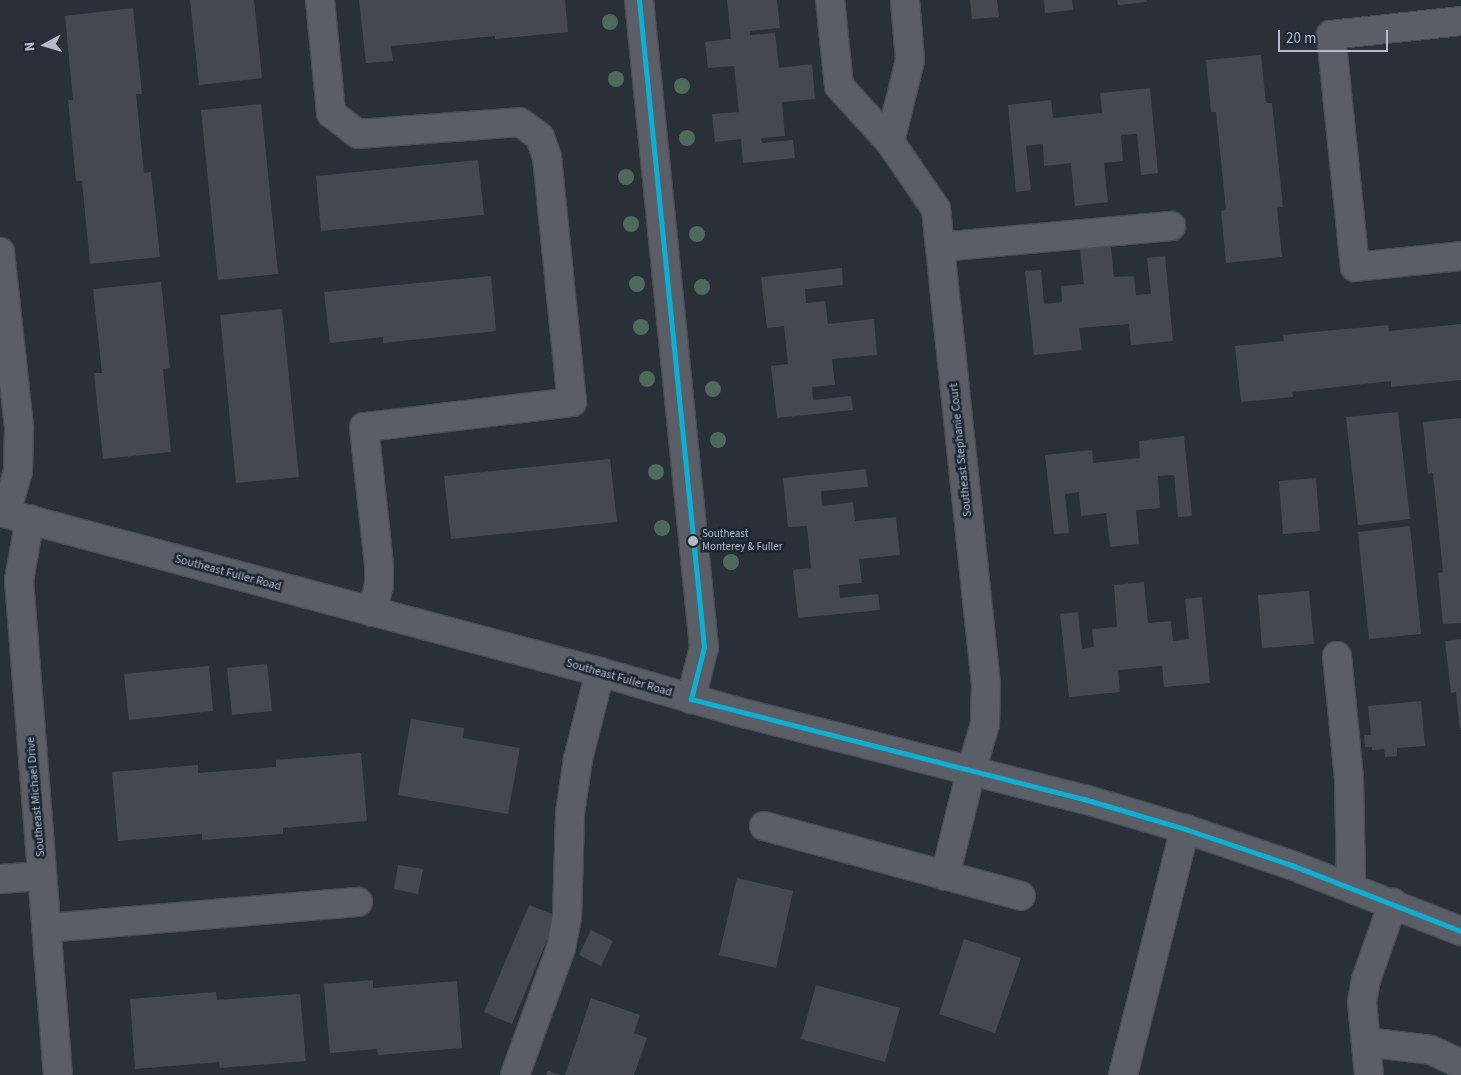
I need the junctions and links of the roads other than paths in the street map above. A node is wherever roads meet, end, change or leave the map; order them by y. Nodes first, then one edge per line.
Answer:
1 (320, 0) edge
2 (639, 0) edge
3 (830, 0) edge
4 (905, 0) edge
5 (1461, 21) edge
6 (890, 142) junction
7 (1171, 226) dead end
8 (940, 247) junction
9 (0, 252) edge
10 (1461, 256) edge
11 (12, 515) edge
12 (372, 612) junction
13 (1336, 656) dead end
14 (600, 672) junction
15 (691, 699) junction
16 (971, 771) junction
17 (764, 826) dead end
18 (1185, 829) junction
19 (42, 876) junction
20 (945, 876) junction
21 (0, 879) edge
22 (1351, 888) junction
23 (1021, 896) dead end
24 (358, 902) dead end
25 (1393, 903) junction
26 (47, 928) junction
27 (1461, 931) edge
28 (1366, 1042) junction
29 (1461, 1064) edge
30 (58, 1075) edge
31 (515, 1075) edge
32 (1123, 1075) edge
33 (1369, 1075) edge

1 - 12 street
2 - 15 street
3 - 6 street, Southeast Stephanie Court
4 - 6 street
5 - 10 street
6 - 8 street, Southeast Stephanie Court
7 - 8 street
8 - 16 street, Southeast Stephanie Court
9 - 11 street, Southeast Michael Drive
11 - 12 street, Southeast Fuller Road
11 - 19 street, Southeast Michael Drive
12 - 14 street, Southeast Fuller Road
13 - 22 street
14 - 15 street, Southeast Fuller Road
14 - 31 street
15 - 16 street, Southeast Fuller Road
16 - 18 street, Southeast Fuller Road
16 - 20 street, Southeast Stephanie Court
17 - 20 street
18 - 22 street, Southeast Fuller Road
18 - 32 street
19 - 21 street
19 - 26 street, Southeast Michael Drive
20 - 23 street
22 - 25 street, Southeast Fuller Road
24 - 26 street
25 - 27 street, Southeast Fuller Road
25 - 28 street
26 - 30 street, Southeast Michael Drive
28 - 29 street
28 - 33 street

